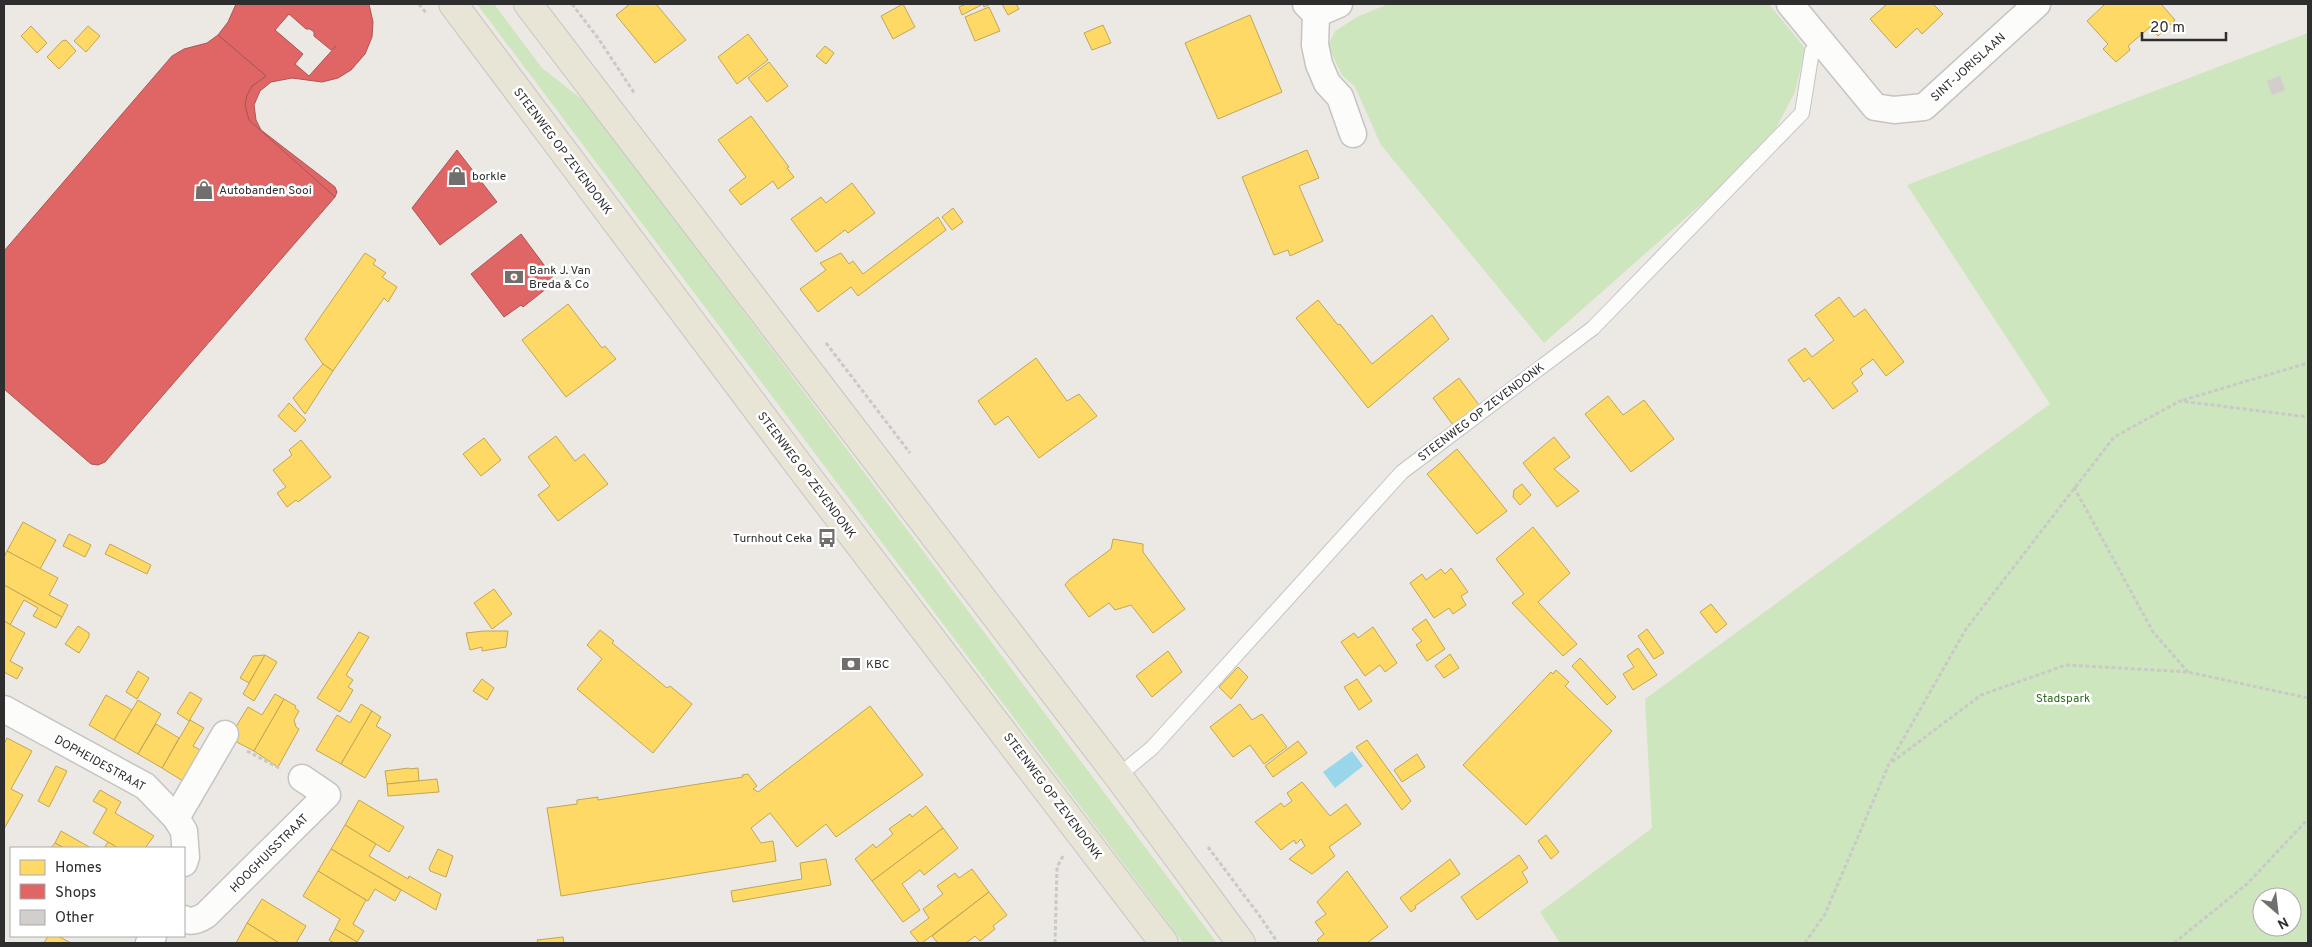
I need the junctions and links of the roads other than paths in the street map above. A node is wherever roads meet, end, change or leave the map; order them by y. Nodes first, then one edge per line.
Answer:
1 (453, 4) edge
2 (528, 4) edge
3 (1790, 4) edge
4 (2037, 4) edge
5 (1321, 7) edge
6 (1822, 42) junction
7 (1353, 134) dead end
8 (4, 710) edge
9 (225, 734) dead end
10 (1118, 776) junction
11 (302, 778) road end
12 (180, 824) junction
13 (184, 847) edge
14 (185, 920) edge
15 (1164, 943) edge
16 (1241, 943) edge

1 - 15 main road, STEENWEG OP ZEVENDONK
2 - 10 main road
3 - 6 street, SINT-JORISLAAN
4 - 6 street, SINT-JORISLAAN
5 - 7 street
6 - 10 lane, STEENWEG OP ZEVENDONK
8 - 12 street, DOPHEIDESTRAAT
9 - 12 street
10 - 16 main road
11 - 14 street, HOOGHUISSTRAAT
12 - 13 street

